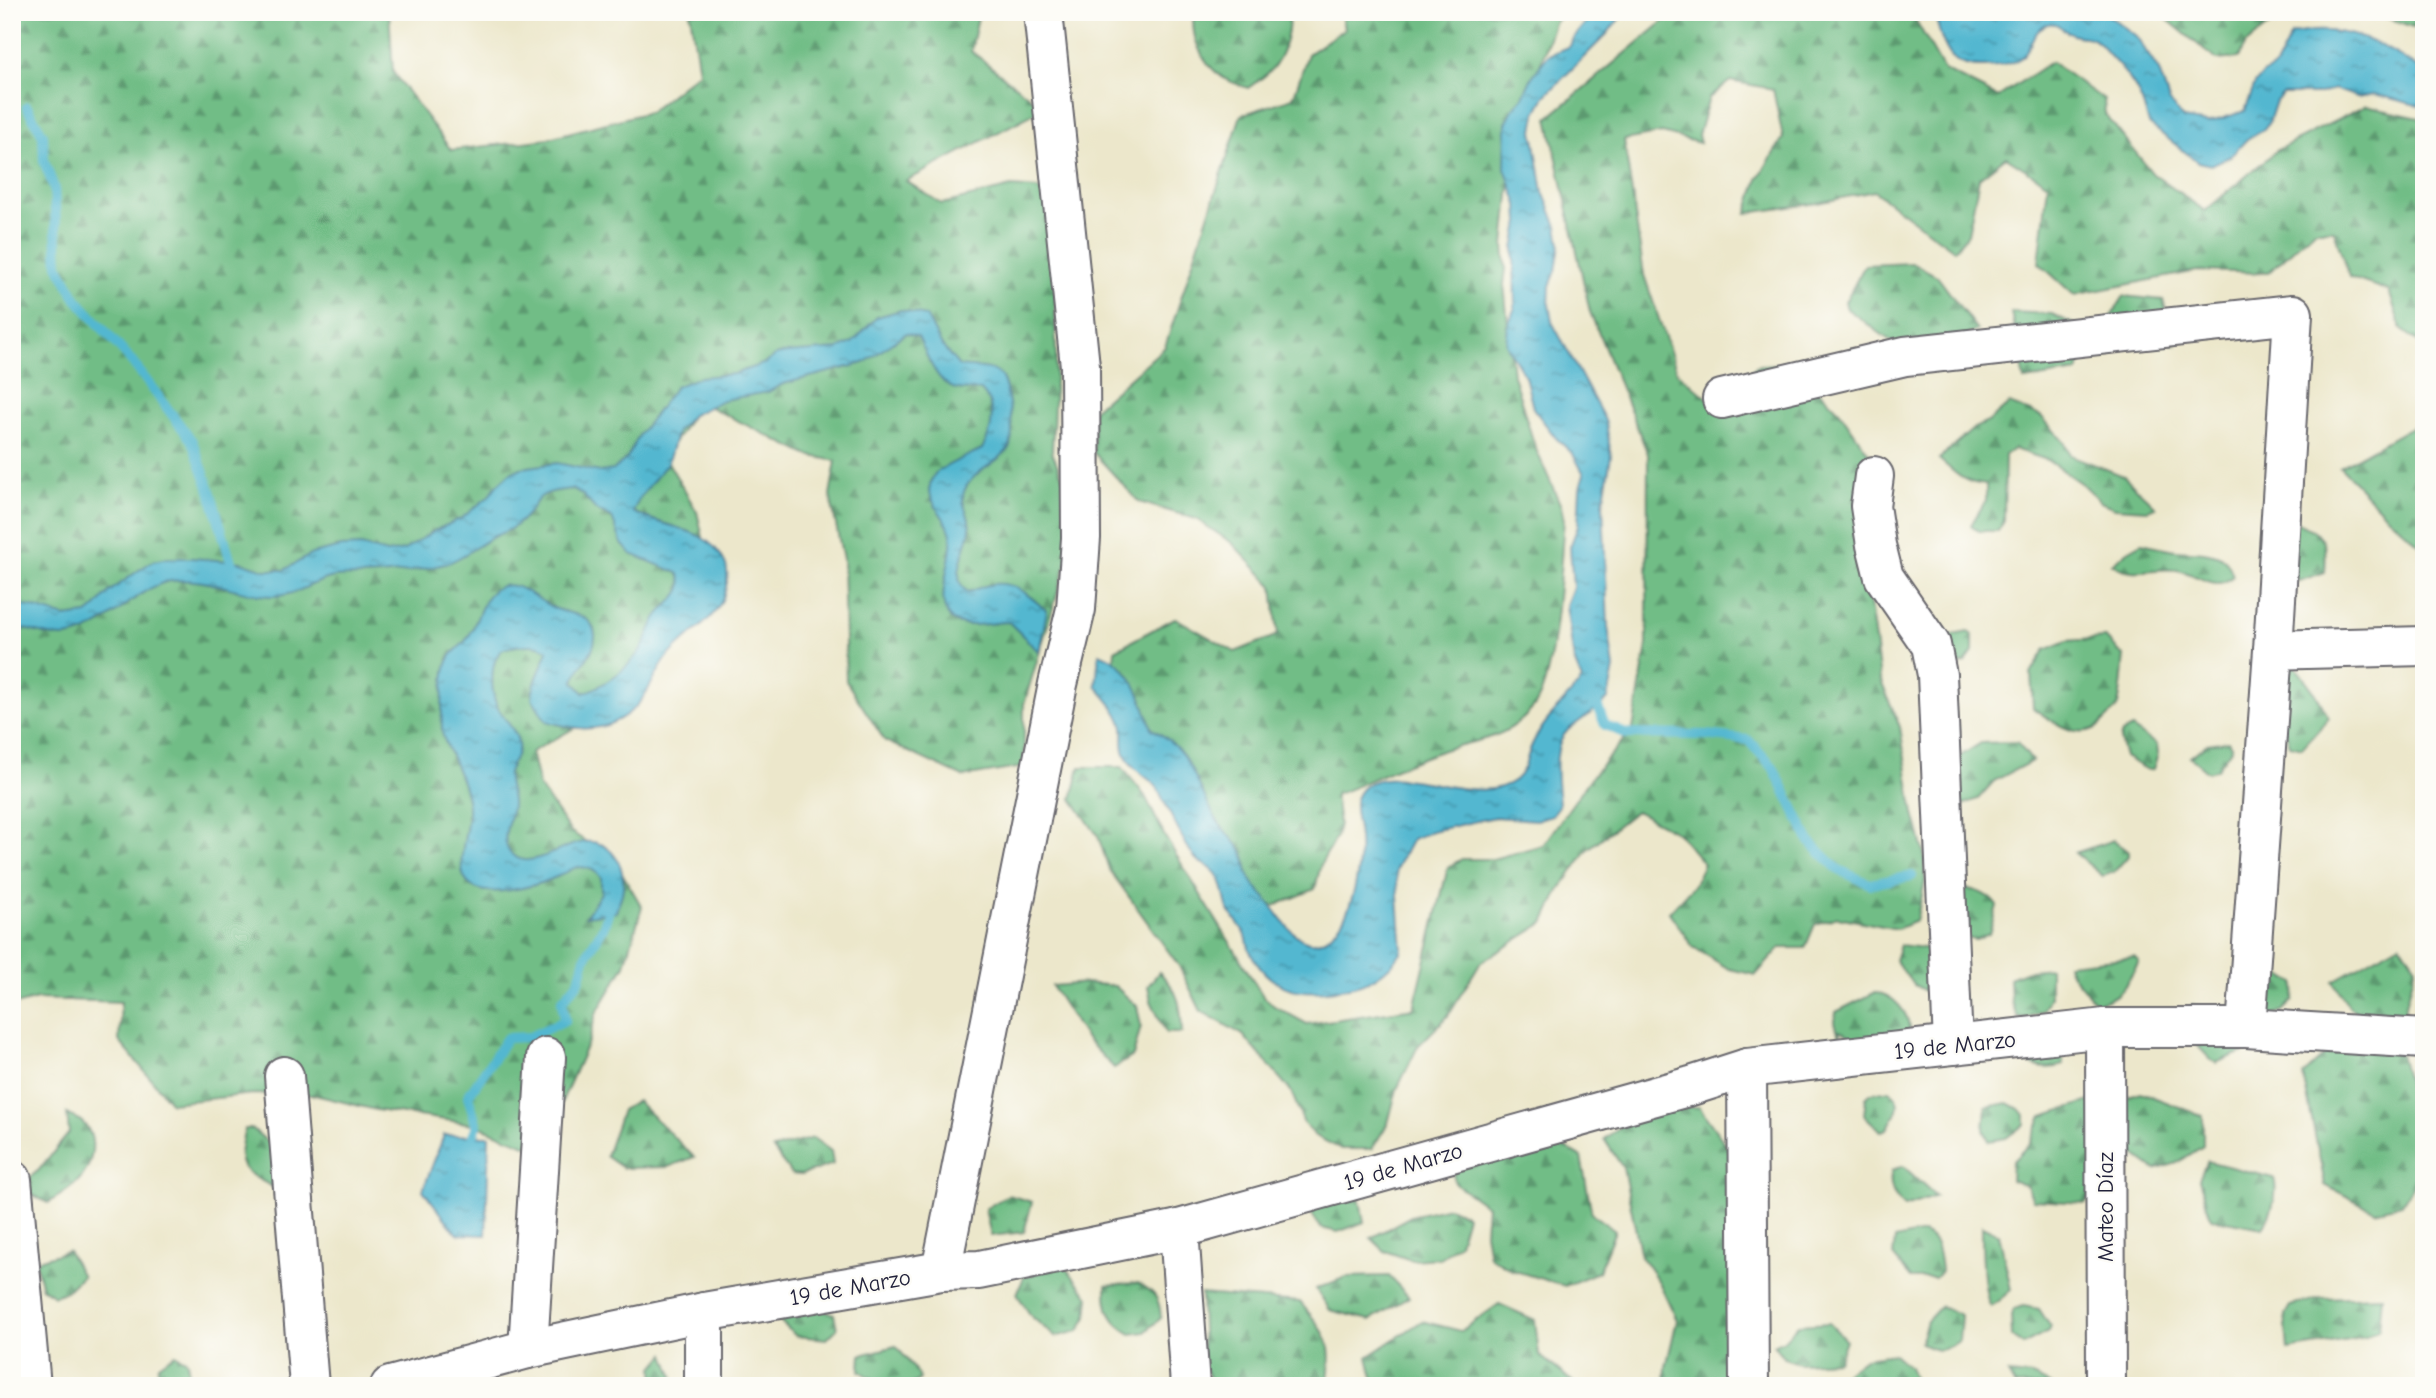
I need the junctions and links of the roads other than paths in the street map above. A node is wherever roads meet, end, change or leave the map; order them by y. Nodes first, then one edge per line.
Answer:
1 (1042, 12) edge
2 (1722, 399) dead end
3 (1874, 476) dead end
4 (2424, 646) edge
5 (2273, 650) junction
6 (2105, 1028) junction
7 (2246, 1028) junction
8 (2424, 1039) edge
9 (1953, 1045) junction
10 (546, 1057) dead end
11 (1747, 1068) junction
12 (284, 1076) dead end
13 (12, 1180) edge
14 (1180, 1229) junction
15 (941, 1271) junction
16 (704, 1312) junction
17 (528, 1349) junction
18 (32, 1386) edge
19 (309, 1386) edge
20 (390, 1386) edge
21 (704, 1386) edge
22 (1191, 1386) edge
23 (1749, 1386) edge
24 (2106, 1386) edge

1 - 15 street
2 - 5 street
3 - 9 street
4 - 5 street
5 - 7 street
6 - 7 street, 19 de Marzo
6 - 9 street, 19 de Marzo
6 - 24 street, Mateo Díaz
7 - 8 street, 19 de Marzo
9 - 11 street, 19 de Marzo
10 - 17 street
11 - 14 street, 19 de Marzo
11 - 23 street
12 - 19 street
13 - 18 street
14 - 15 street, 19 de Marzo
14 - 22 street
15 - 16 street, 19 de Marzo
16 - 17 street, 19 de Marzo
16 - 21 street
17 - 20 street, 19 de Marzo

